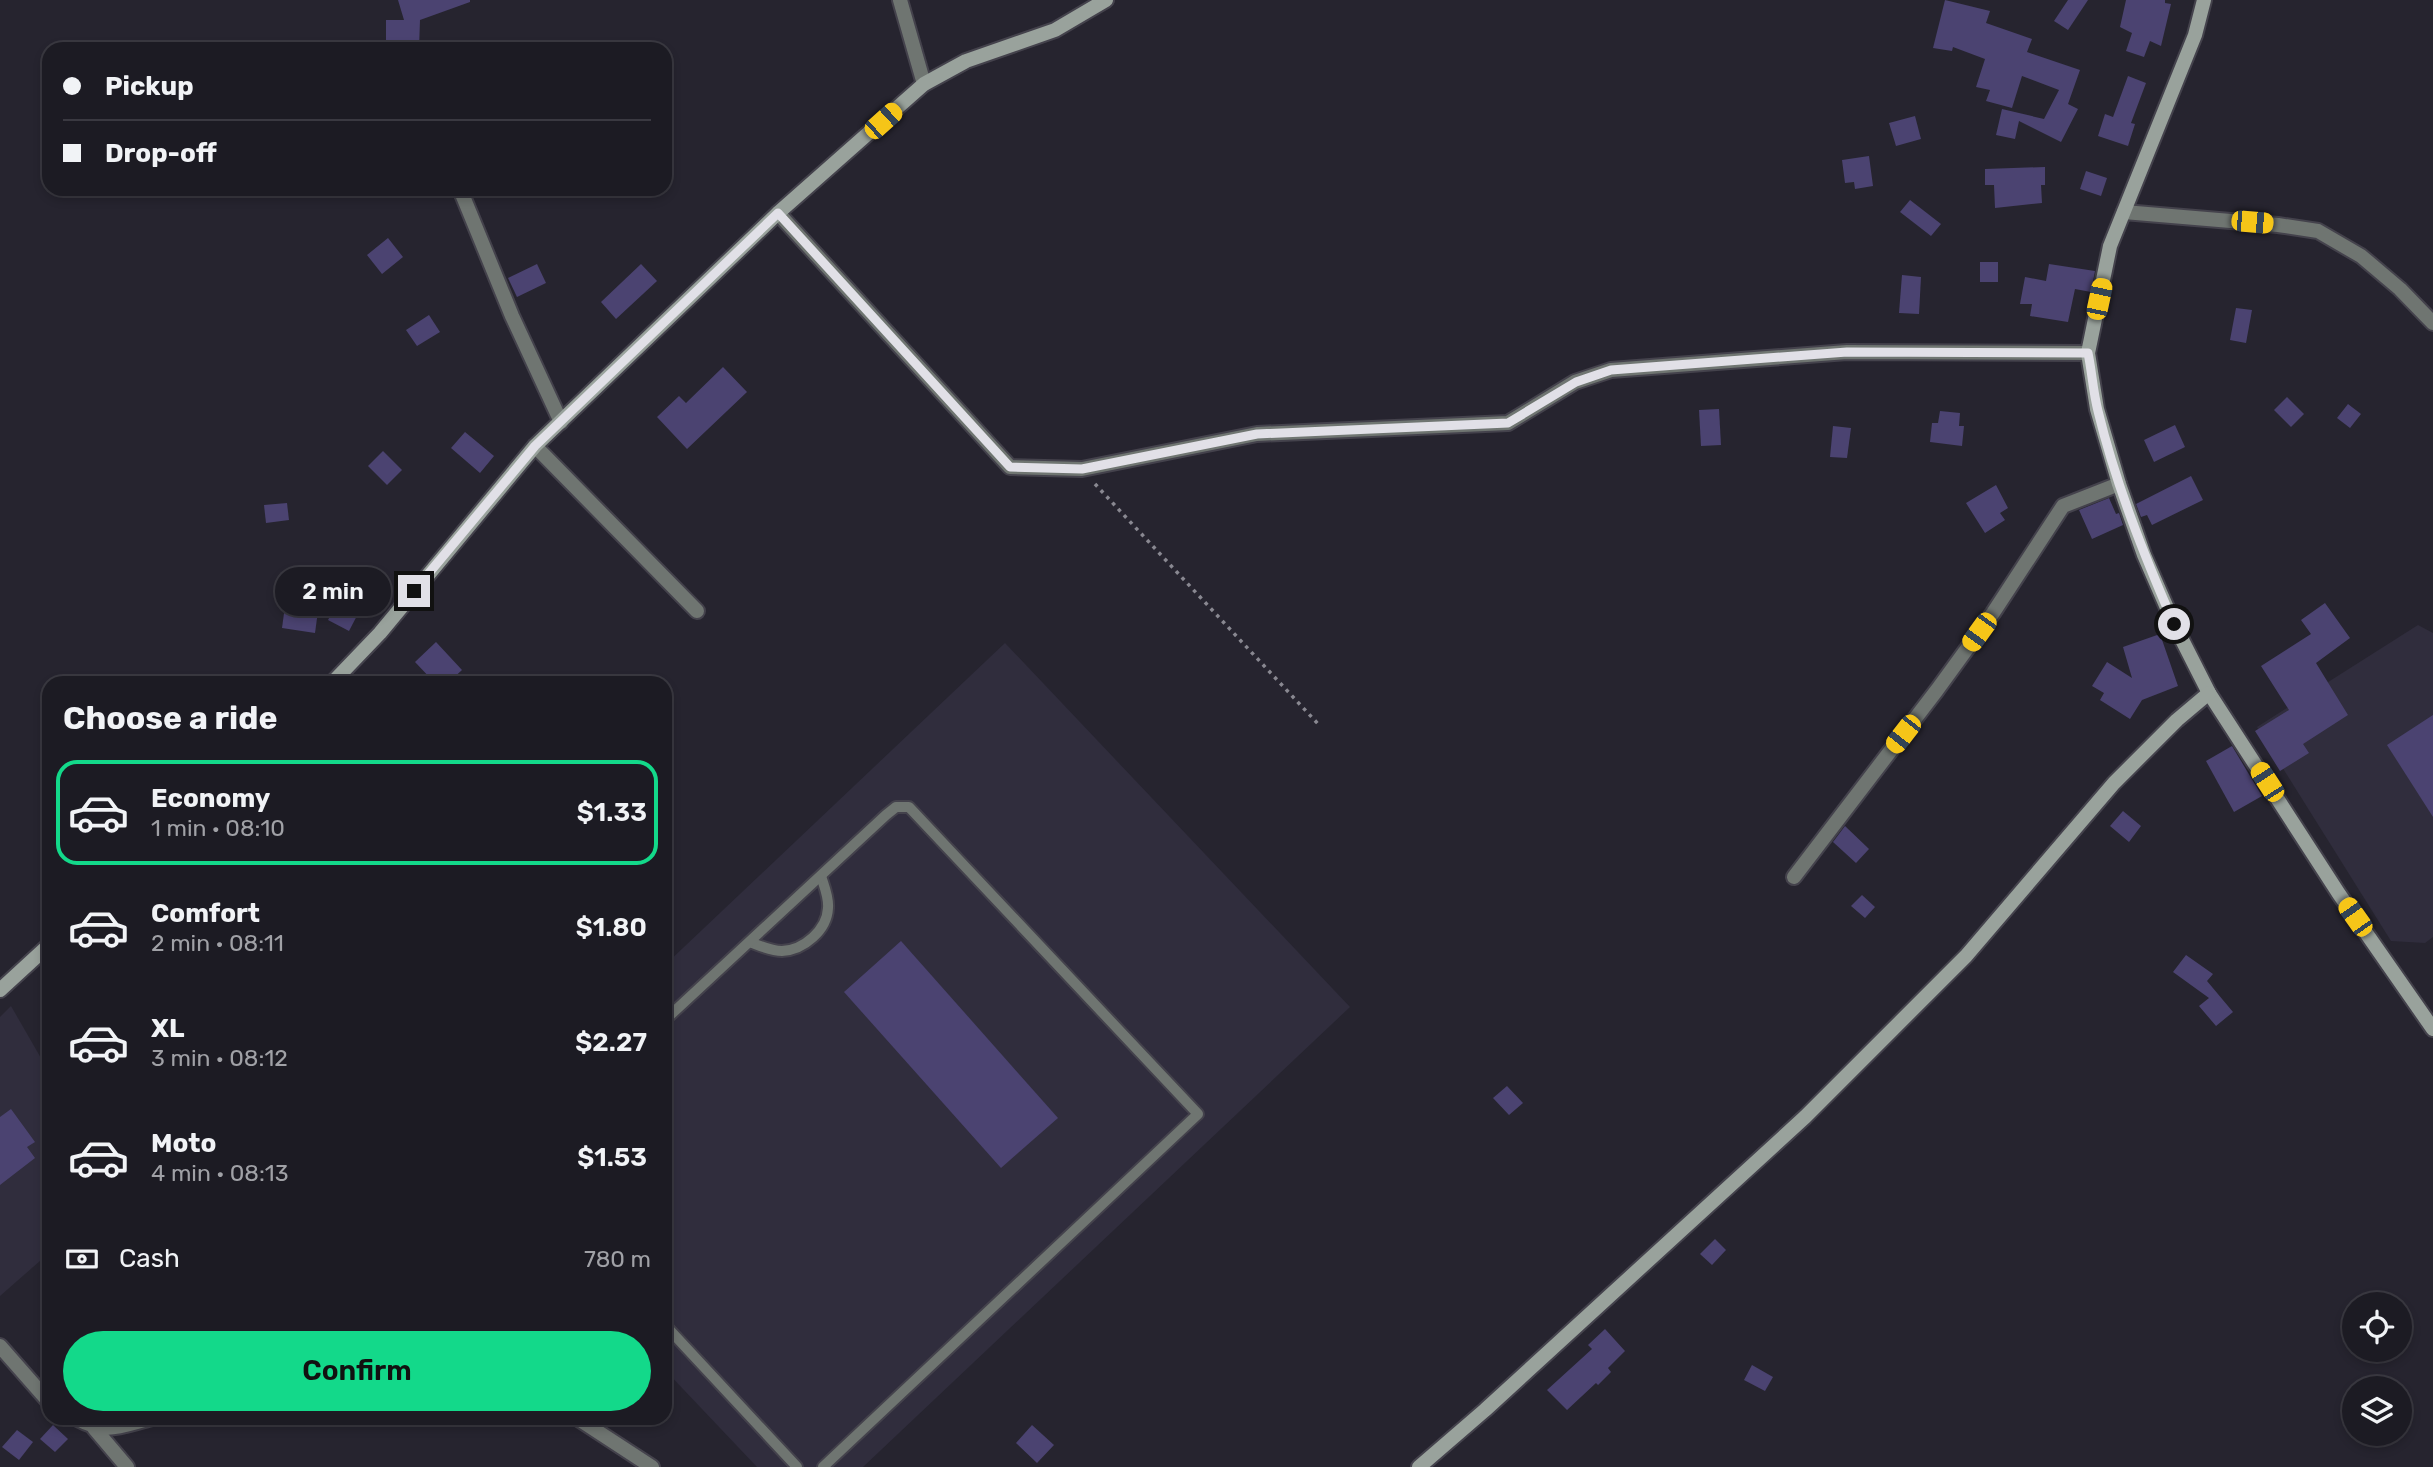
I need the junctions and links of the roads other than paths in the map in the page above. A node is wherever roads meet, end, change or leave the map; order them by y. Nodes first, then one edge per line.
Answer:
1 (900, 0) edge
2 (1106, 0) edge
3 (2204, 0) edge
4 (925, 83) junction
5 (463, 196) edge
6 (2124, 212) junction
7 (778, 213) junction
8 (2433, 323) edge
9 (2088, 353) junction
10 (561, 422) junction
11 (535, 446) junction
12 (2119, 484) junction
13 (697, 611) dead end
14 (339, 676) edge
15 (2209, 693) junction
16 (821, 876) junction
17 (1794, 877) dead end
18 (750, 942) junction
19 (42, 951) edge
20 (0, 990) edge
21 (672, 1014) edge
22 (2433, 1029) edge
23 (672, 1333) edge
24 (0, 1346) edge
25 (42, 1394) edge
26 (89, 1425) edge
27 (125, 1425) edge
28 (588, 1425) edge
29 (94, 1428) junction
30 (127, 1467) edge
31 (652, 1467) edge
32 (797, 1467) edge
33 (823, 1467) edge
34 (1419, 1467) edge

1 - 4 street
2 - 4 main road
3 - 6 main road
4 - 7 main road
5 - 10 street
6 - 8 street
6 - 9 main road
7 - 9 street
7 - 10 main road
9 - 12 main road
10 - 11 main road
11 - 13 street
11 - 14 main road
12 - 15 main road
12 - 17 street
15 - 22 main road
15 - 34 main road
16 - 18 lane
16 - 18 lane
16 - 33 lane
18 - 21 lane
19 - 20 main road
23 - 32 lane
24 - 25 street
26 - 29 street
27 - 29 street
28 - 31 street
29 - 30 street

